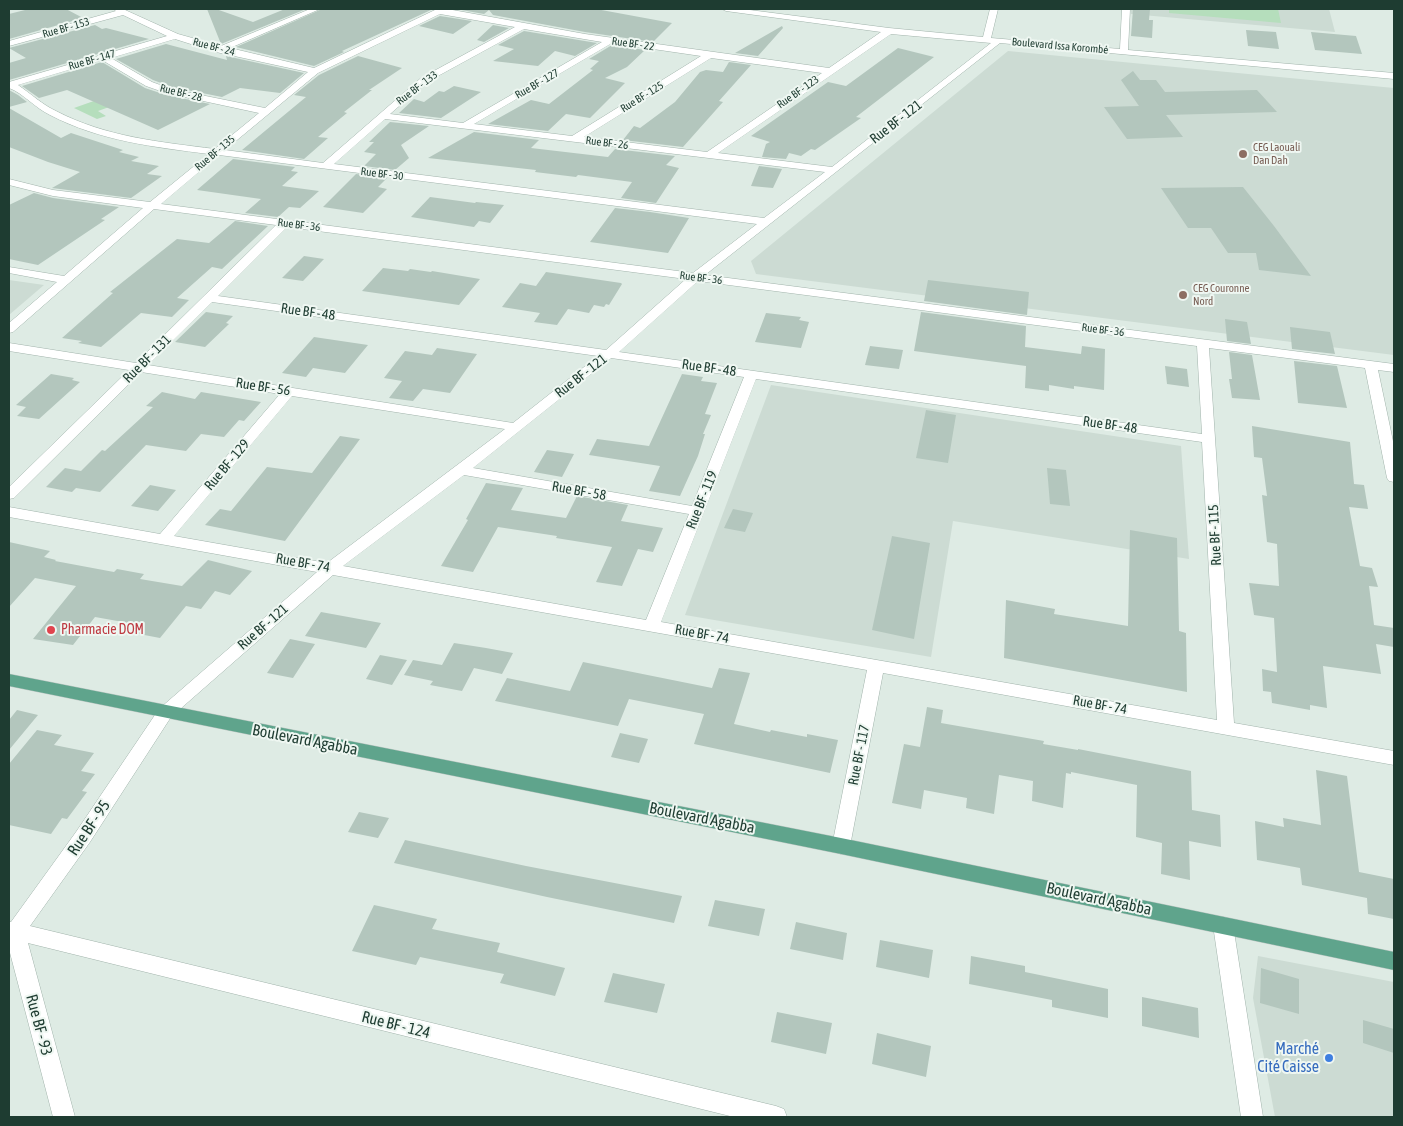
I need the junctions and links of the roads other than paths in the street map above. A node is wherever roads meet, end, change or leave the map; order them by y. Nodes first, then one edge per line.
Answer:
1 (316, 9) edge
2 (726, 9) edge
3 (994, 9) edge
4 (1126, 9) edge
5 (120, 10) edge
6 (441, 10) edge
7 (742, 10) edge
8 (522, 27) junction
9 (889, 31) junction
10 (174, 36) junction
11 (992, 40) junction
12 (610, 41) junction
13 (9, 44) edge
14 (220, 50) junction
15 (1124, 52) junction
16 (709, 55) junction
17 (103, 57) junction
18 (315, 71) junction
19 (829, 71) junction
20 (1394, 76) edge
21 (10, 84) edge
22 (265, 111) junction
23 (381, 116) junction
24 (464, 126) junction
25 (574, 139) junction
26 (215, 153) junction
27 (709, 155) junction
28 (324, 167) junction
29 (834, 170) junction
30 (9, 182) edge
31 (152, 206) junction
32 (767, 222) junction
33 (285, 223) junction
34 (9, 270) edge
35 (695, 277) junction
36 (66, 280) junction
37 (210, 298) junction
38 (9, 329) edge
39 (1203, 343) junction
40 (9, 347) edge
41 (608, 354) junction
42 (1371, 365) junction
43 (139, 367) junction
44 (1394, 368) edge
45 (752, 374) junction
46 (289, 391) junction
47 (516, 427) junction
48 (1209, 439) junction
49 (462, 470) junction
50 (1394, 478) edge
51 (9, 495) edge
52 (697, 511) junction
53 (9, 512) edge
54 (165, 538) junction
55 (331, 568) junction
56 (652, 625) junction
57 (876, 664) junction
58 (9, 680) edge
59 (165, 713) junction
60 (1226, 727) junction
61 (1394, 758) edge
62 (841, 846) junction
63 (1224, 925) junction
64 (10, 934) edge
65 (1394, 961) edge
66 (64, 1117) edge
67 (776, 1117) edge
68 (1252, 1117) edge

1 - 14 street
2 - 7 street, Boulevard Issa Korombé
3 - 11 street
4 - 15 street
5 - 10 street, Rue BF - 24
5 - 13 street, Rue BF - 153
6 - 8 street, Rue BF - 22
6 - 18 street, Rue BF - 135
7 - 9 street, Boulevard Issa Korombé
8 - 12 street, Rue BF - 22
8 - 23 street, Rue BF - 133
9 - 11 street, Boulevard Issa Korombé
9 - 19 street, Rue BF - 123
10 - 14 street, Rue BF - 24
10 - 17 street, Rue BF - 147
11 - 15 street, Boulevard Issa Korombé
11 - 29 street, Rue BF - 121
12 - 16 street, Rue BF - 22
12 - 24 street, Rue BF - 127
14 - 18 street, Rue BF - 24
15 - 20 street, Boulevard Issa Korombé
16 - 19 street, Rue BF - 22
16 - 25 street, Rue BF - 125
17 - 21 street, Rue BF - 147
17 - 22 street, Rue BF - 28
18 - 22 street, Rue BF - 135
19 - 27 street, Rue BF - 123
21 - 26 street, Rue BF - 30
22 - 26 street, Rue BF - 135
23 - 24 street, Rue BF - 26
23 - 28 street, Rue BF - 133
24 - 25 street, Rue BF - 26
25 - 27 street, Rue BF - 26
26 - 28 street, Rue BF - 30
26 - 31 street, Rue BF - 135
27 - 29 street, Rue BF - 26
28 - 32 street, Rue BF - 30
29 - 32 street, Rue BF - 121
30 - 31 street, Rue BF - 36
31 - 33 street, Rue BF - 36
31 - 36 street, Rue BF - 135
32 - 35 street, Rue BF - 121
33 - 35 street, Rue BF - 36
33 - 37 street, Rue BF - 131
34 - 36 street
35 - 39 street, Rue BF - 36
35 - 41 street, Rue BF - 121
36 - 38 street, Rue BF - 135
37 - 41 street, Rue BF - 48
37 - 43 street, Rue BF - 131
39 - 42 street, Rue BF - 36
39 - 48 street, Rue BF - 115
40 - 43 street, Rue BF - 56
41 - 45 street, Rue BF - 48
41 - 47 street, Rue BF - 121
42 - 44 street, Rue BF - 36
42 - 50 street
43 - 46 street, Rue BF - 56
43 - 51 street, Rue BF - 131
45 - 48 street, Rue BF - 48
45 - 52 street, Rue BF - 119
46 - 47 street, Rue BF - 56
46 - 54 street, Rue BF - 129
47 - 49 street, Rue BF - 121
48 - 60 street, Rue BF - 115
49 - 52 street, Rue BF - 58
49 - 55 street, Rue BF - 121
52 - 56 street, Rue BF - 119
53 - 54 street, Rue BF - 74
54 - 55 street, Rue BF - 74
55 - 56 street, Rue BF - 74
55 - 59 street, Rue BF - 121
56 - 57 street, Rue BF - 74
57 - 60 street, Rue BF - 74
57 - 62 street, Rue BF - 117
58 - 59 main road, Boulevard Agabba
59 - 62 main road, Boulevard Agabba
59 - 64 street, Rue BF - 95
60 - 61 street, Rue BF - 74
62 - 63 main road, Boulevard Agabba
63 - 65 main road, Boulevard Agabba
63 - 68 street
64 - 66 street, Rue BF - 93
64 - 67 street, Rue BF - 124

